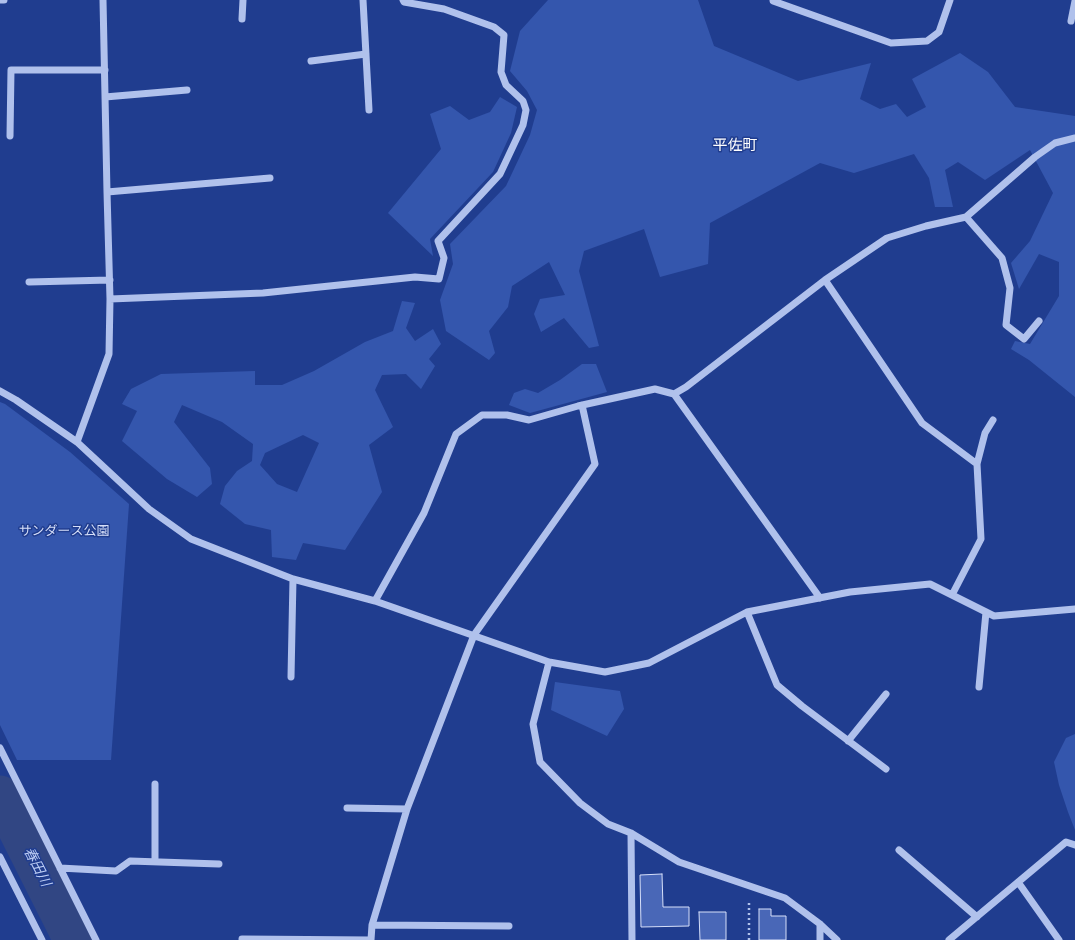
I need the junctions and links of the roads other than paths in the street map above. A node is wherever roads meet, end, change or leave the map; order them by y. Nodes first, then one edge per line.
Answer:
1 (0, 0) edge
2 (4, 0) edge
3 (103, 0) edge
4 (243, 0) edge
5 (363, 0) edge
6 (404, 0) edge
7 (774, 0) edge
8 (950, 0) edge
9 (1075, 1) edge
10 (242, 19) dead end
11 (1070, 21) dead end
12 (366, 54) junction
13 (311, 61) dead end
14 (105, 70) junction
15 (187, 90) dead end
16 (105, 97) junction
17 (369, 110) dead end
18 (10, 136) dead end
19 (1075, 138) edge
20 (270, 178) dead end
21 (107, 192) junction
22 (966, 217) junction
23 (110, 280) junction
24 (825, 280) junction
25 (29, 282) dead end
26 (110, 299) junction
27 (1039, 321) dead end
28 (0, 391) edge
29 (674, 394) junction
30 (582, 405) junction
31 (993, 420) dead end
32 (77, 442) junction
33 (977, 464) junction
34 (293, 578) junction
35 (952, 595) junction
36 (820, 598) junction
37 (375, 601) junction
38 (1075, 609) edge
39 (747, 612) junction
40 (986, 612) junction
41 (474, 635) junction
42 (549, 662) junction
43 (291, 678) dead end
44 (979, 687) dead end
45 (886, 694) dead end
46 (848, 741) junction
47 (0, 748) edge
48 (886, 769) dead end
49 (154, 784) dead end
50 (347, 808) dead end
51 (408, 809) junction
52 (631, 833) junction
53 (1075, 845) edge
54 (899, 850) dead end
55 (0, 857) edge
56 (155, 862) junction
57 (219, 864) dead end
58 (60, 868) junction
59 (1018, 882) junction
60 (977, 917) junction
61 (820, 924) junction
62 (372, 925) junction
63 (509, 926) dead end
64 (242, 939) edge
65 (42, 940) edge
66 (96, 940) edge
67 (632, 940) edge
68 (820, 940) edge
69 (837, 940) edge
70 (949, 940) edge
71 (1059, 940) edge

1 - 2 street
3 - 14 street
4 - 10 street
5 - 12 street
6 - 26 street
7 - 8 street
9 - 11 street
12 - 13 street
12 - 17 street
14 - 16 street
14 - 18 street
15 - 16 street
16 - 21 street
19 - 22 street
20 - 21 street
21 - 23 street
22 - 24 street
22 - 27 street
23 - 25 street
23 - 26 street
24 - 29 street
24 - 33 street
26 - 32 street
28 - 32 street
29 - 30 street
29 - 36 street
30 - 37 street
30 - 41 street
31 - 33 street
32 - 34 street
33 - 35 street
34 - 37 street
34 - 43 street
35 - 36 street
35 - 40 street
36 - 39 street
37 - 41 street
38 - 40 street
39 - 42 street
39 - 46 street
40 - 44 street
41 - 42 street
41 - 51 street
42 - 52 street
45 - 46 street
46 - 48 street
47 - 58 street
49 - 56 street
50 - 51 street
51 - 62 street
52 - 61 street
52 - 67 street
53 - 59 street
54 - 60 street
55 - 65 street
56 - 57 street
56 - 58 street
58 - 66 street
59 - 60 street
59 - 71 street
60 - 70 street
61 - 68 street
61 - 69 street
62 - 63 street
62 - 64 street

